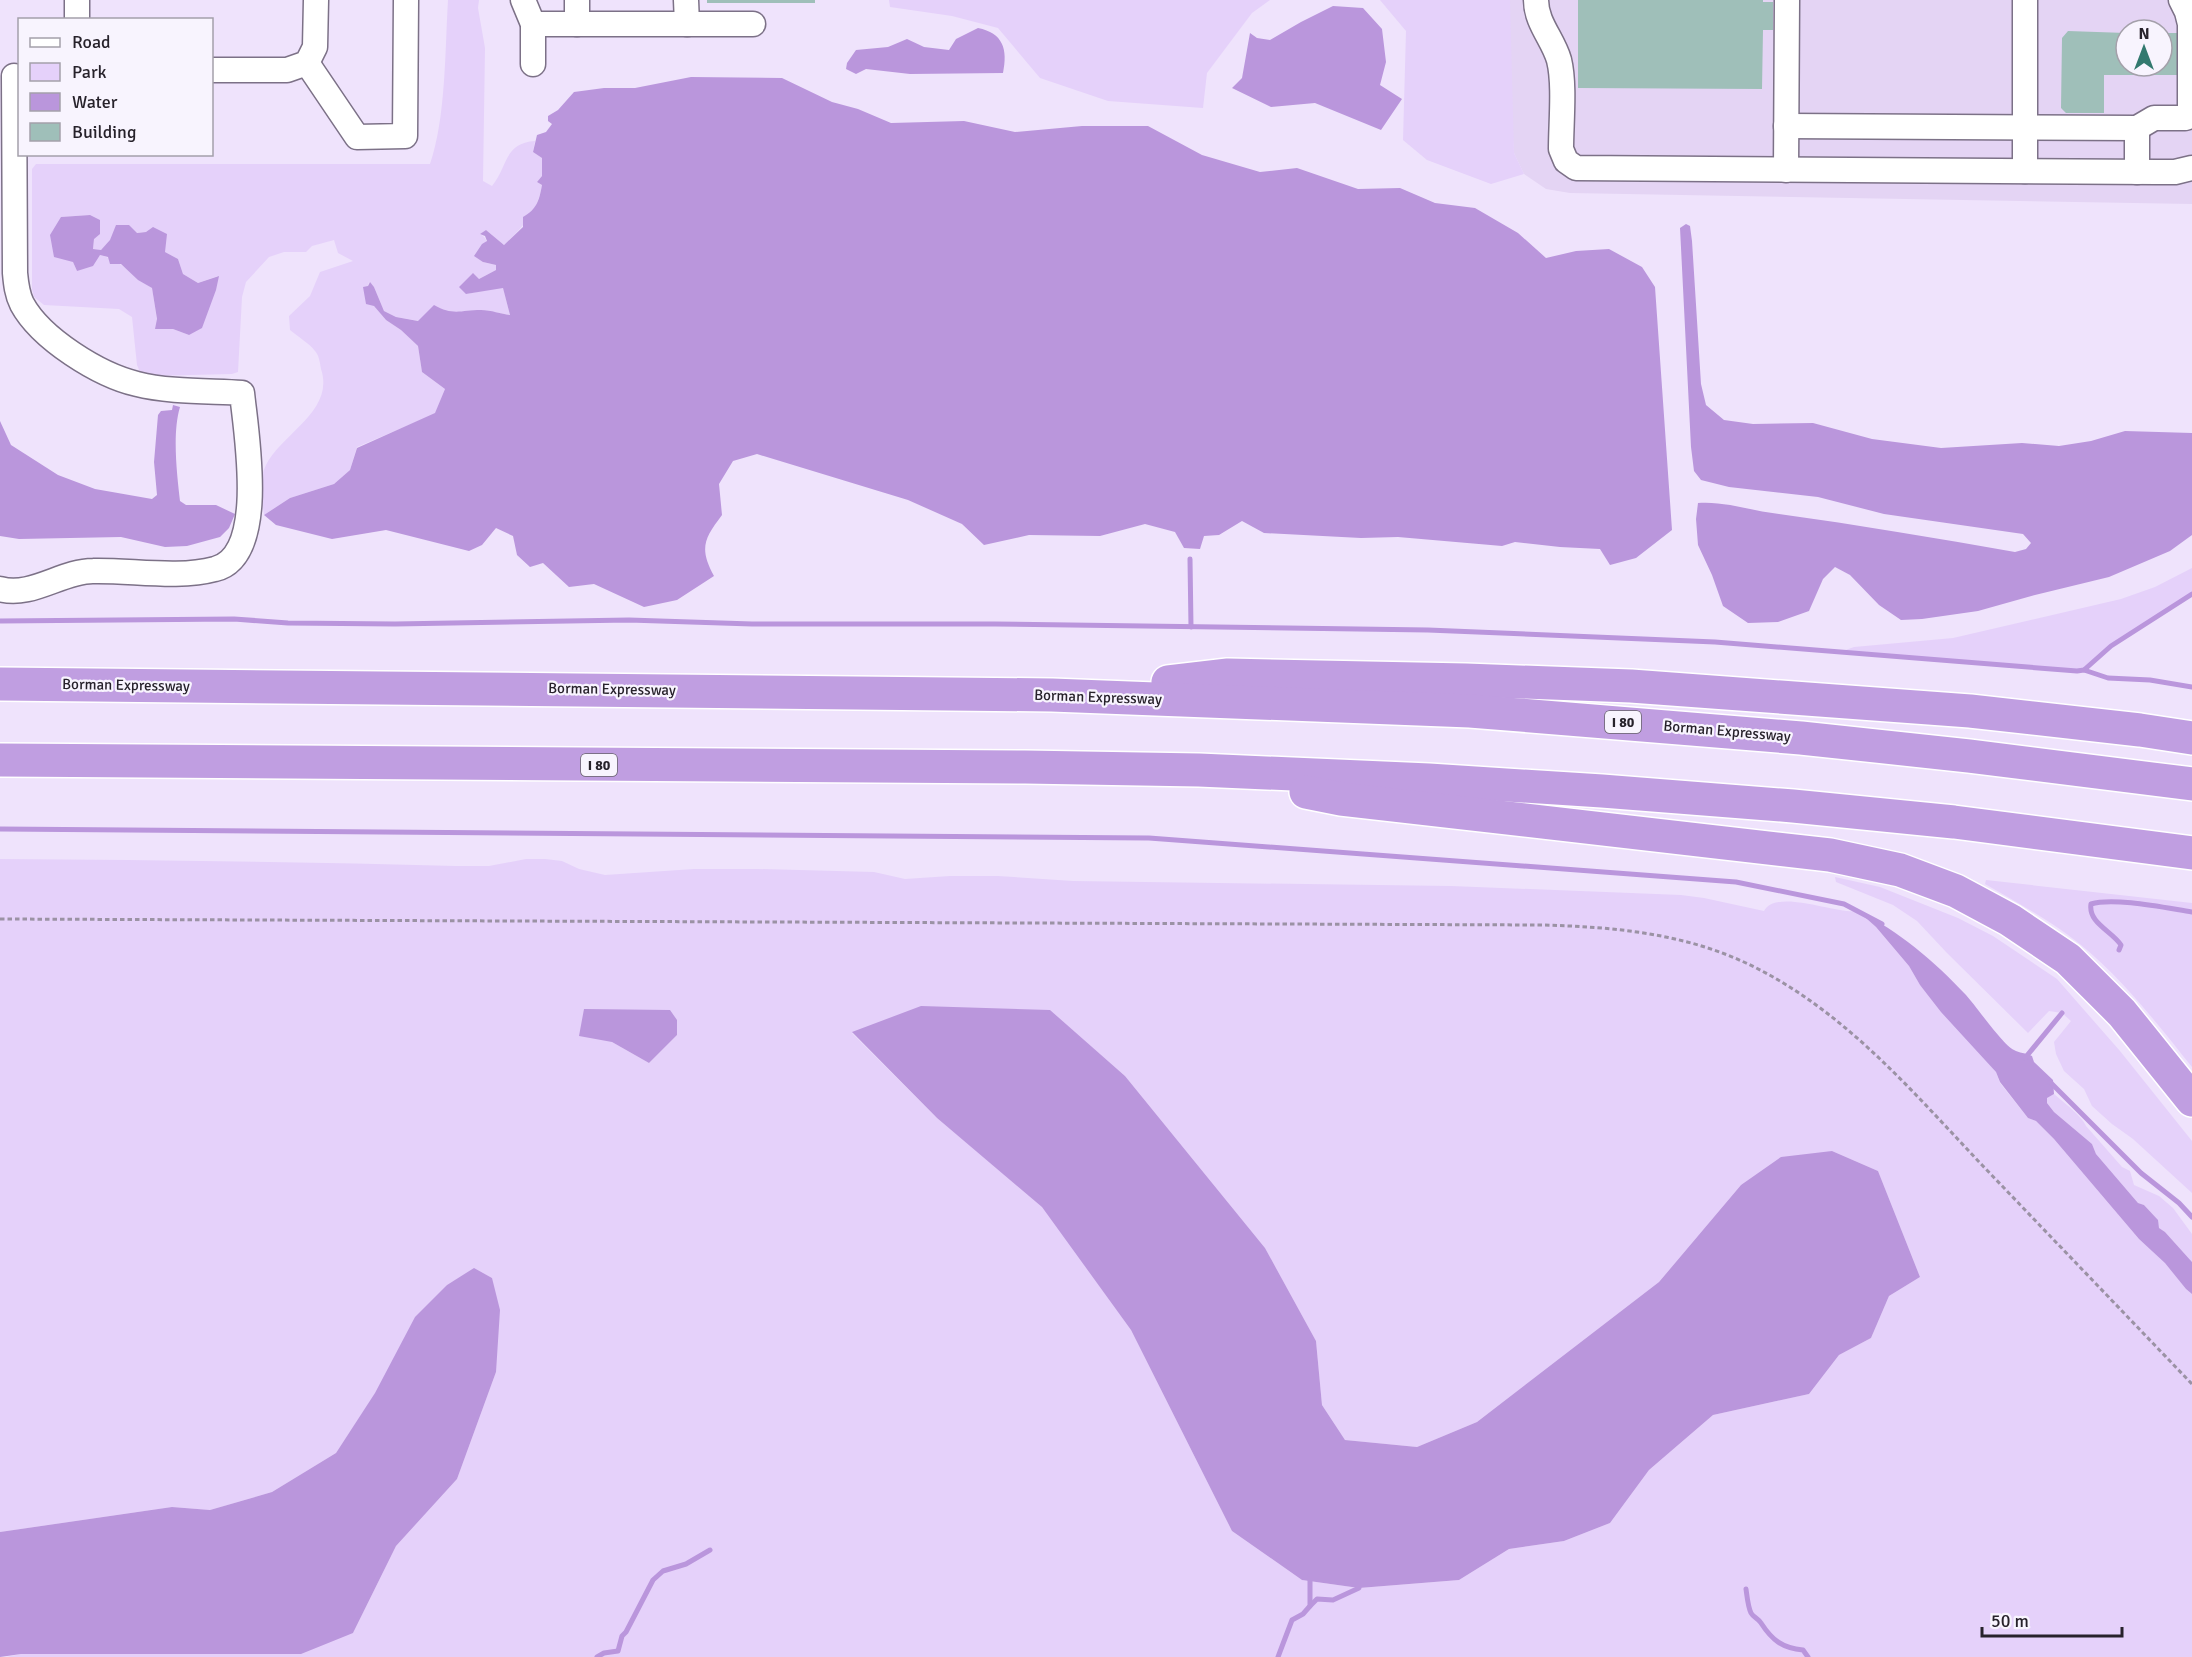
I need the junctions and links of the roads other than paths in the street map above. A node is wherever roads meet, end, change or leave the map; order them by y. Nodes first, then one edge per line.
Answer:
1 (77, 0) edge
2 (316, 0) edge
3 (406, 0) edge
4 (523, 0) edge
5 (543, 0) edge
6 (577, 0) edge
7 (686, 0) edge
8 (1536, 0) edge
9 (1787, 0) edge
10 (2025, 0) edge
11 (2181, 0) edge
12 (77, 18) edge
13 (533, 24) junction
14 (577, 24) junction
15 (687, 24) junction
16 (753, 24) dead end
17 (307, 63) junction
18 (533, 64) dead end
19 (213, 70) edge
20 (11, 76) edge
21 (1786, 126) junction
22 (2025, 127) junction
23 (2137, 128) junction
24 (2192, 168) edge
25 (1786, 170) junction
26 (2025, 171) junction
27 (2137, 172) junction
28 (0, 589) edge
29 (0, 684) edge
30 (1052, 695) junction
31 (2140, 730) junction
32 (2192, 731) edge
33 (2192, 738) edge
34 (0, 760) edge
35 (1199, 770) junction
36 (2192, 784) edge
37 (2192, 853) edge
38 (2192, 1100) edge

1 - 12 street
2 - 17 street
3 - 17 street
4 - 13 street
5 - 13 street
6 - 14 street
7 - 15 street
8 - 25 street
9 - 21 street
10 - 22 street
11 - 23 street
13 - 14 street
13 - 18 street
14 - 15 street
15 - 16 street
17 - 19 street
20 - 28 street
21 - 22 street
21 - 25 street
22 - 23 street
22 - 26 street
23 - 27 street
24 - 27 street
25 - 26 street
26 - 27 street
29 - 30 highway, Borman Expressway / I 80
30 - 31 highway
30 - 36 highway, Borman Expressway / I 80
31 - 32 highway
31 - 33 highway
34 - 35 highway, I 80
35 - 37 highway, I 80
35 - 38 highway

